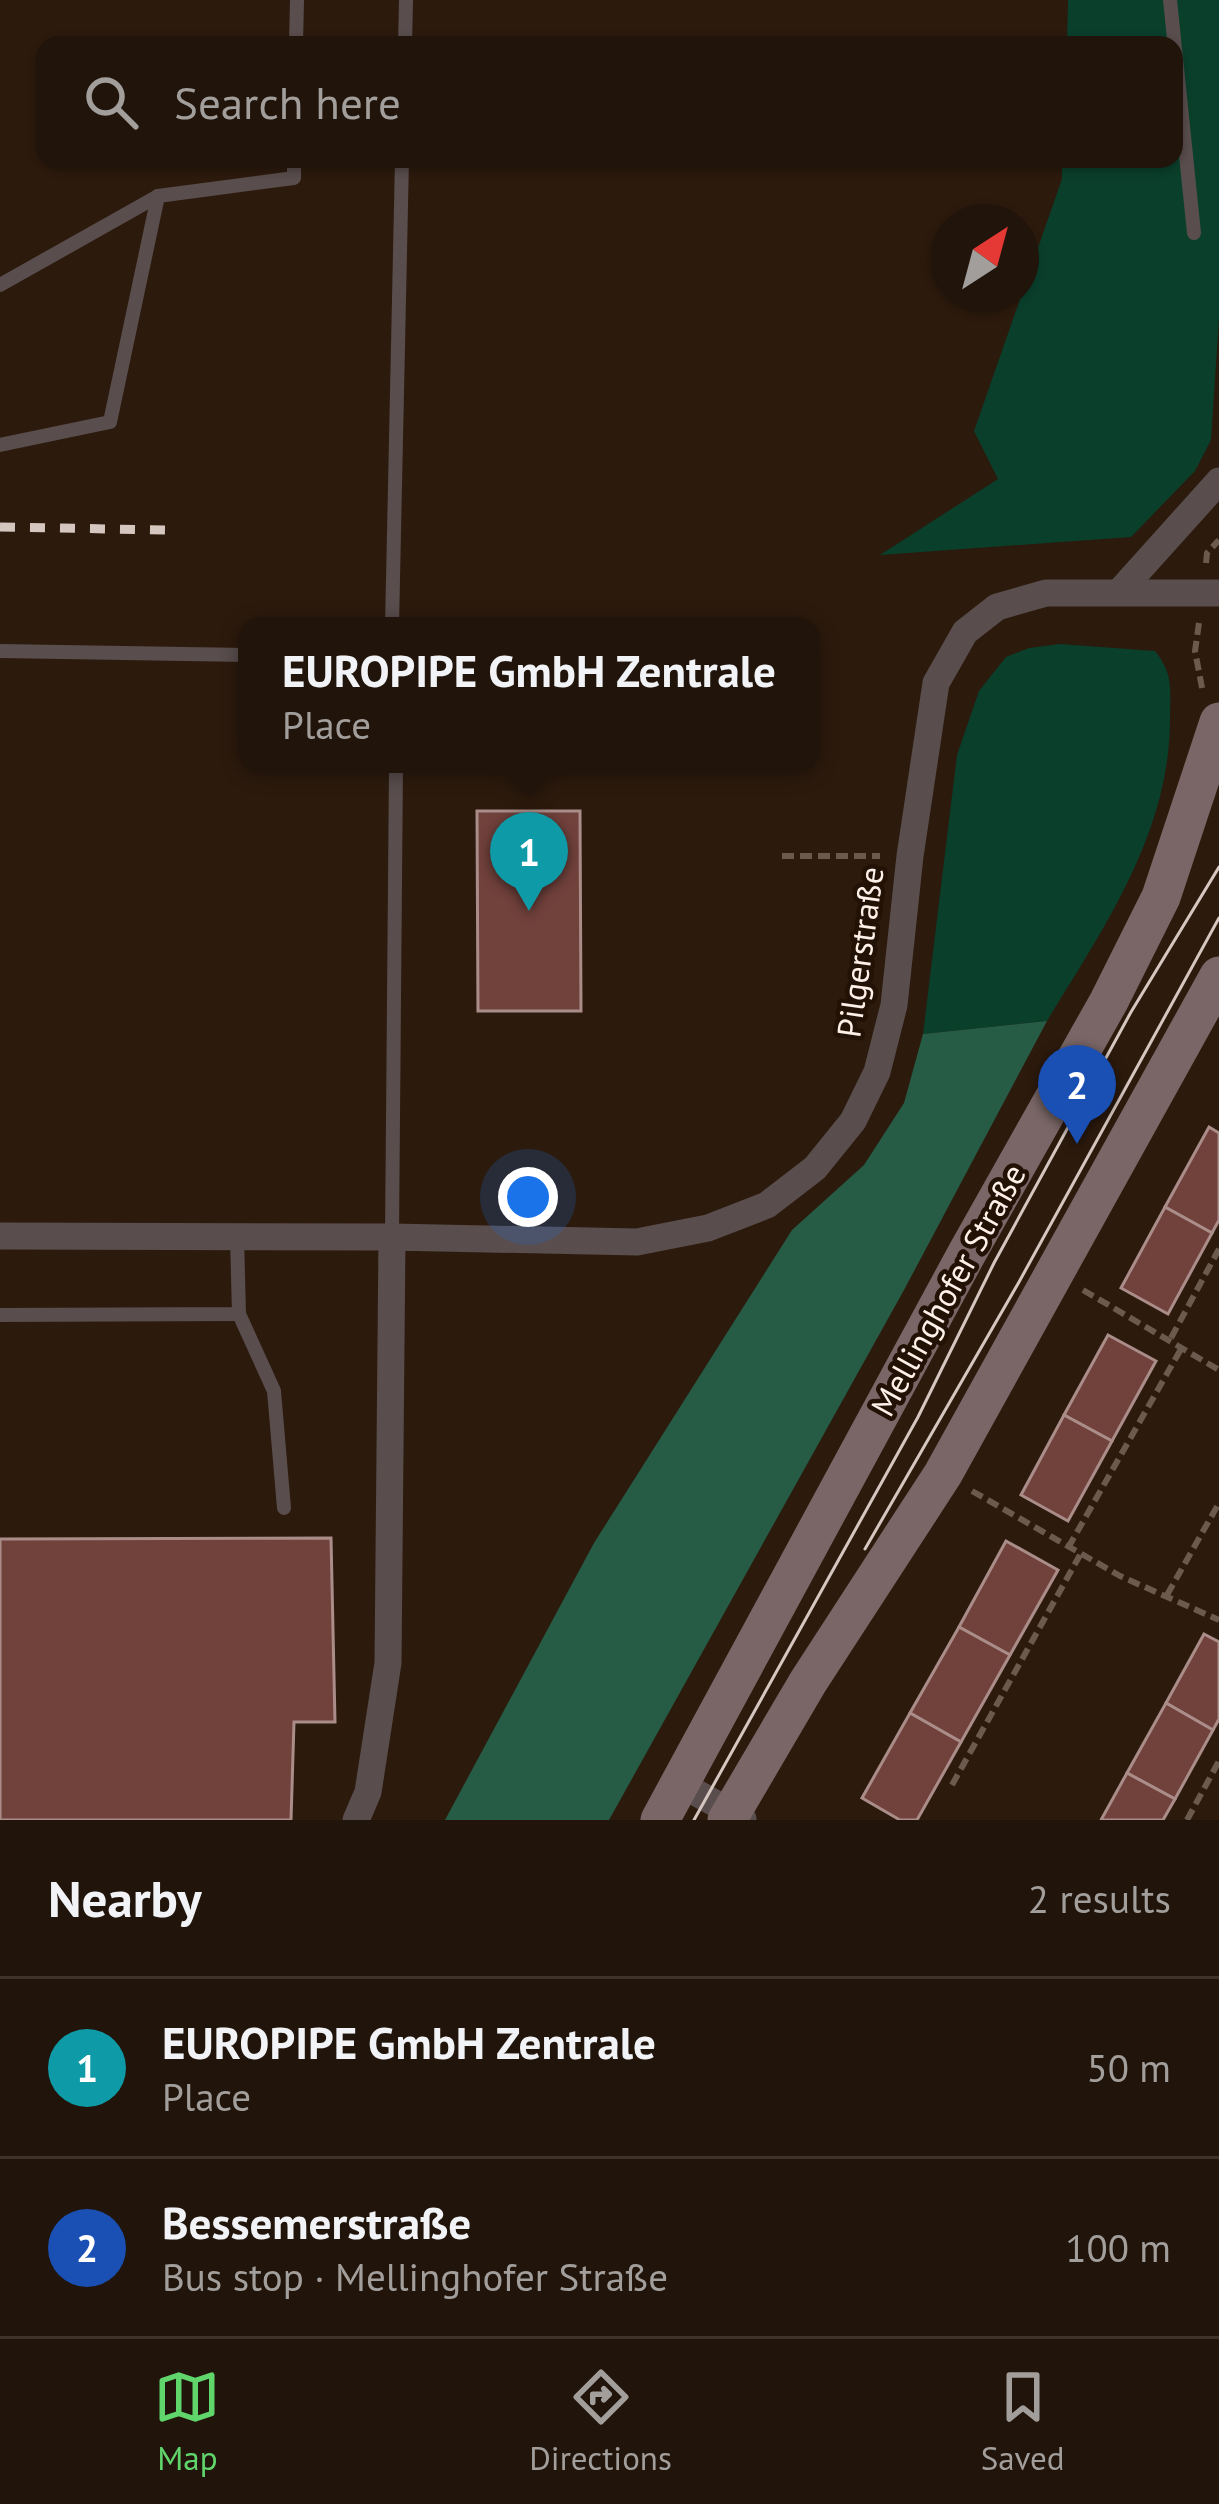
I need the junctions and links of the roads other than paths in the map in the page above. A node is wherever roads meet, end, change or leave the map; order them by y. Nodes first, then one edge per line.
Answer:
1 (297, 0) edge
2 (406, 0) edge
3 (1170, 0) edge
4 (296, 36) edge
5 (405, 36) edge
6 (1174, 36) edge
7 (1183, 126) edge
8 (294, 168) edge
9 (402, 168) edge
10 (158, 196) junction
11 (1194, 233) dead end
12 (0, 285) edge
13 (0, 445) edge
14 (1219, 481) edge
15 (1121, 590) junction
16 (1212, 593) edge
17 (392, 617) edge
18 (0, 652) edge
19 (238, 655) edge
20 (1216, 736) edge
21 (396, 773) edge
22 (1219, 977) edge
23 (0, 1236) edge
24 (237, 1237) junction
25 (392, 1237) junction
26 (239, 1314) junction
27 (0, 1315) edge
28 (284, 1508) dead end
29 (679, 1783) junction
30 (735, 1818) edge
31 (356, 1820) edge
32 (660, 1820) edge

1 - 4 lane
2 - 5 lane
3 - 6 lane
7 - 11 lane
8 - 10 lane
9 - 17 lane
10 - 12 lane
10 - 13 lane
14 - 15 street
15 - 16 street, Pilgerstraße
15 - 25 street, Pilgerstraße
18 - 19 lane
20 - 29 main road, Mellinghofer Straße
21 - 25 lane
22 - 30 main road
23 - 24 street, Pilgerstraße
24 - 25 street, Pilgerstraße
24 - 26 lane
25 - 31 street
26 - 27 lane
26 - 28 lane
29 - 30 street
29 - 32 main road, Mellinghofer Straße

